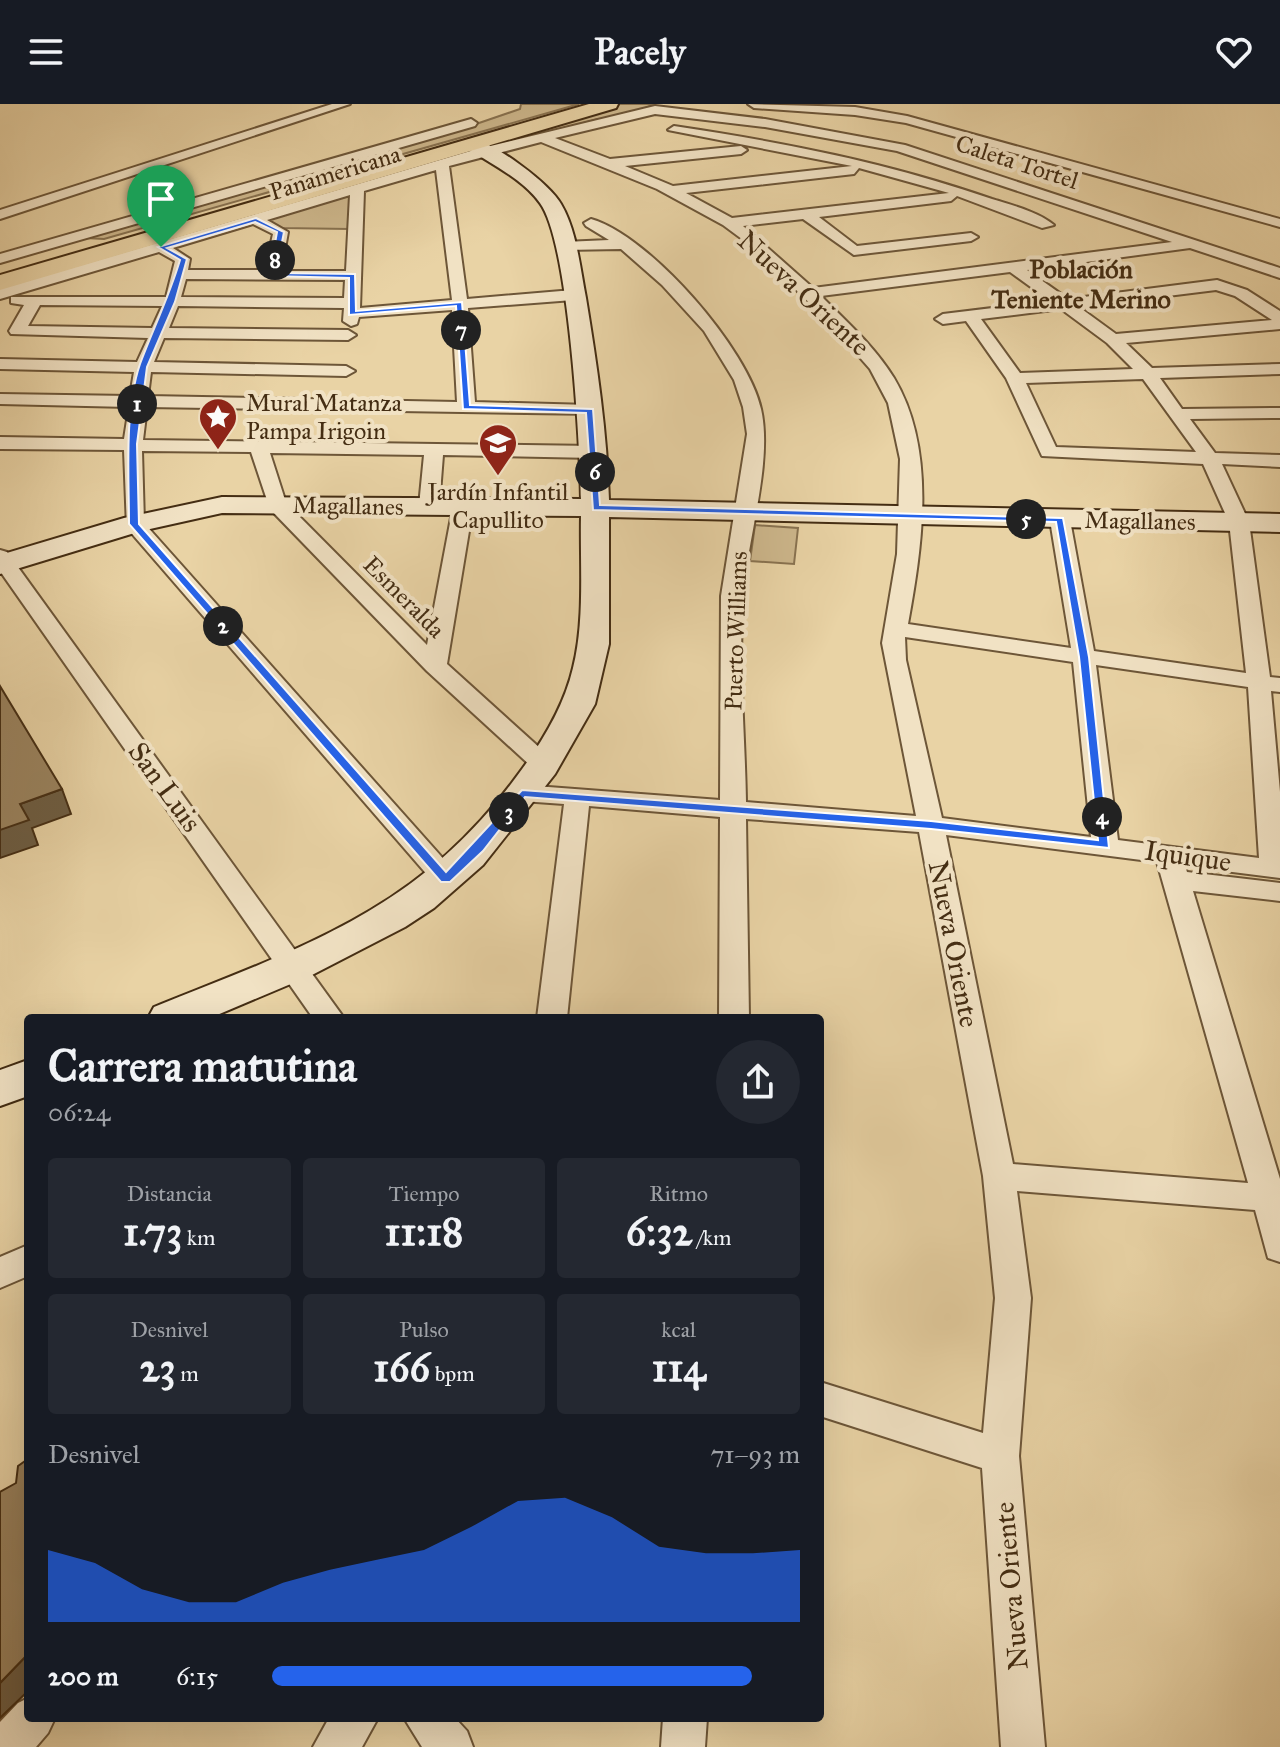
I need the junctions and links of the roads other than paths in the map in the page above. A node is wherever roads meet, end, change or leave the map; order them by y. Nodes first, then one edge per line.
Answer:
1 (344, 104) edge
2 (591, 104) edge
3 (754, 104) edge
4 (612, 113) edge
5 (545, 139) junction
6 (476, 140) junction
7 (778, 146) junction
8 (610, 163) junction
9 (442, 164) junction
10 (871, 168) junction
11 (357, 190) junction
12 (668, 191) junction
13 (961, 195) junction
14 (1049, 195) junction
15 (922, 201) junction
16 (1000, 202) dead end
17 (863, 208) junction
18 (806, 214) junction
19 (0, 215) edge
20 (876, 217) dead end
21 (256, 220) junction
22 (591, 223) dead end
23 (730, 223) junction
24 (1280, 223) edge
25 (1047, 225) dead end
26 (889, 226) dead end
27 (129, 238) junction
28 (68, 241) junction
29 (625, 244) junction
30 (1193, 244) junction
31 (915, 245) junction
32 (564, 246) junction
33 (161, 247) junction
34 (0, 259) edge
35 (1015, 268) junction
36 (1280, 273) edge
37 (180, 274) junction
38 (0, 275) edge
39 (272, 275) junction
40 (353, 276) junction
41 (0, 283) edge
42 (808, 293) junction
43 (573, 295) junction
44 (0, 297) edge
45 (34, 301) junction
46 (172, 302) junction
47 (460, 303) junction
48 (1066, 306) junction
49 (352, 308) junction
50 (971, 317) junction
51 (1280, 318) edge
52 (943, 319) dead end
53 (1280, 324) edge
54 (160, 332) junction
55 (1113, 339) junction
56 (347, 353) junction
57 (0, 364) edge
58 (143, 367) junction
59 (1280, 369) edge
60 (1148, 374) junction
61 (1015, 378) junction
62 (0, 399) edge
63 (137, 404) junction
64 (344, 407) junction
65 (466, 408) junction
66 (590, 410) junction
67 (1280, 413) edge
68 (1178, 414) junction
69 (0, 443) edge
70 (133, 444) junction
71 (259, 448) junction
72 (434, 449) junction
73 (594, 452) junction
74 (1211, 460) junction
75 (1280, 461) edge
76 (277, 505) junction
77 (429, 506) junction
78 (463, 507) junction
79 (596, 508) junction
80 (743, 512) junction
81 (909, 517) junction
82 (1060, 520) junction
83 (1239, 522) junction
84 (1280, 523) edge
85 (134, 524) junction
86 (2, 561) edge
87 (896, 629) junction
88 (1084, 657) junction
89 (435, 666) junction
90 (1270, 684) edge
91 (542, 763) junction
92 (522, 793) junction
93 (577, 799) junction
94 (731, 810) junction
95 (931, 825) junction
96 (1105, 845) junction
97 (1172, 866) junction
98 (1278, 876) edge
99 (446, 879) junction
100 (293, 966) junction
101 (179, 1014) edge
102 (326, 1014) edge
103 (552, 1014) edge
104 (734, 1014) edge
105 (24, 1079) edge
106 (0, 1089) edge
107 (999, 1176) junction
108 (1275, 1198) edge
109 (1280, 1248) edge
110 (24, 1262) edge
111 (0, 1273) edge
112 (824, 1400) edge
113 (1000, 1456) junction
114 (29, 1722) edge
115 (353, 1722) edge
116 (429, 1722) edge
117 (685, 1722) edge
118 (7, 1747) edge
119 (335, 1747) edge
120 (451, 1747) edge
121 (683, 1747) edge
122 (1023, 1747) edge

1 - 19 street
2 - 27 highway
3 - 24 street
4 - 5 street, Caleta Tortel
4 - 6 highway
4 - 7 street
4 - 14 street, Caleta Tortel
5 - 6 street, Panamericana
5 - 8 street, Nueva Oriente
6 - 9 street, Panamericana
6 - 28 street, Panamericana
6 - 32 street
6 - 41 highway
7 - 8 street
7 - 10 street
8 - 12 street, Nueva Oriente
9 - 11 street, Panamericana
9 - 47 street
10 - 12 street
10 - 13 street
11 - 21 street, Panamericana
11 - 40 street
12 - 23 street, Nueva Oriente
13 - 15 street
13 - 25 street
14 - 16 street
14 - 30 street, Caleta Tortel
15 - 17 street
15 - 31 street
17 - 18 street
17 - 20 street
18 - 23 street
18 - 31 street
21 - 33 street, Panamericana
21 - 39 street
22 - 29 street, Puerto Williams
23 - 42 street, Nueva Oriente
26 - 31 street
27 - 28 highway
27 - 38 highway
28 - 34 street, Panamericana
29 - 32 street
29 - 80 street, Puerto Williams
30 - 35 street
30 - 36 street, Caleta Tortel
32 - 43 street
33 - 37 street
33 - 44 street, Panamericana
35 - 42 street
35 - 48 street
37 - 39 street
37 - 46 street
39 - 40 street
40 - 49 street
42 - 81 street, Nueva Oriente
43 - 47 street
43 - 66 street
44 - 45 street
45 - 46 street
45 - 54 street
46 - 49 street
46 - 54 street
47 - 49 street
47 - 65 street
48 - 50 street
48 - 51 street
48 - 55 street
49 - 56 street
50 - 52 street
50 - 61 street
53 - 55 street
54 - 56 street
54 - 58 street
55 - 60 street
56 - 58 street
56 - 64 street
57 - 58 street
58 - 63 street
59 - 60 street
60 - 61 street
60 - 68 street
61 - 74 street
62 - 63 street
63 - 64 street
63 - 70 street
64 - 65 street
65 - 66 street
66 - 73 street
67 - 68 street
68 - 74 street
69 - 70 street
70 - 71 street
70 - 85 street
71 - 72 street
71 - 76 street, Esmeralda
72 - 73 street
72 - 77 street
73 - 79 street
74 - 75 street
74 - 83 street
76 - 77 street, Magallanes
76 - 85 street, Magallanes
76 - 89 street, Esmeralda
77 - 78 street, Magallanes
78 - 79 street, Magallanes
78 - 89 street
79 - 80 street, Magallanes
79 - 91 street
80 - 81 street, Magallanes
80 - 94 street, Puerto Williams
81 - 82 street, Magallanes
81 - 87 street, Nueva Oriente
82 - 83 street, Magallanes
82 - 88 street
83 - 84 street, Magallanes
83 - 90 street
85 - 86 street, Magallanes
85 - 99 street
86 - 100 street, San Luis
87 - 88 street
87 - 95 street, Nueva Oriente
88 - 90 street
88 - 96 street
89 - 91 street, Esmeralda
90 - 98 street
91 - 92 street
92 - 93 street, Iquique
92 - 99 street
93 - 94 street, Iquique
93 - 103 street
94 - 95 street, Iquique
94 - 104 street, Puerto Williams
95 - 96 street, Iquique
95 - 107 street, Nueva Oriente
96 - 97 street, Iquique
97 - 98 street, Iquique
97 - 108 street
99 - 100 street
100 - 101 street
100 - 102 street, San Luis
105 - 106 street
107 - 108 street
107 - 113 street, Nueva Oriente
108 - 109 street
110 - 111 street
112 - 113 street
113 - 122 street, Nueva Oriente
114 - 118 street
115 - 119 street
116 - 120 street
117 - 121 street

